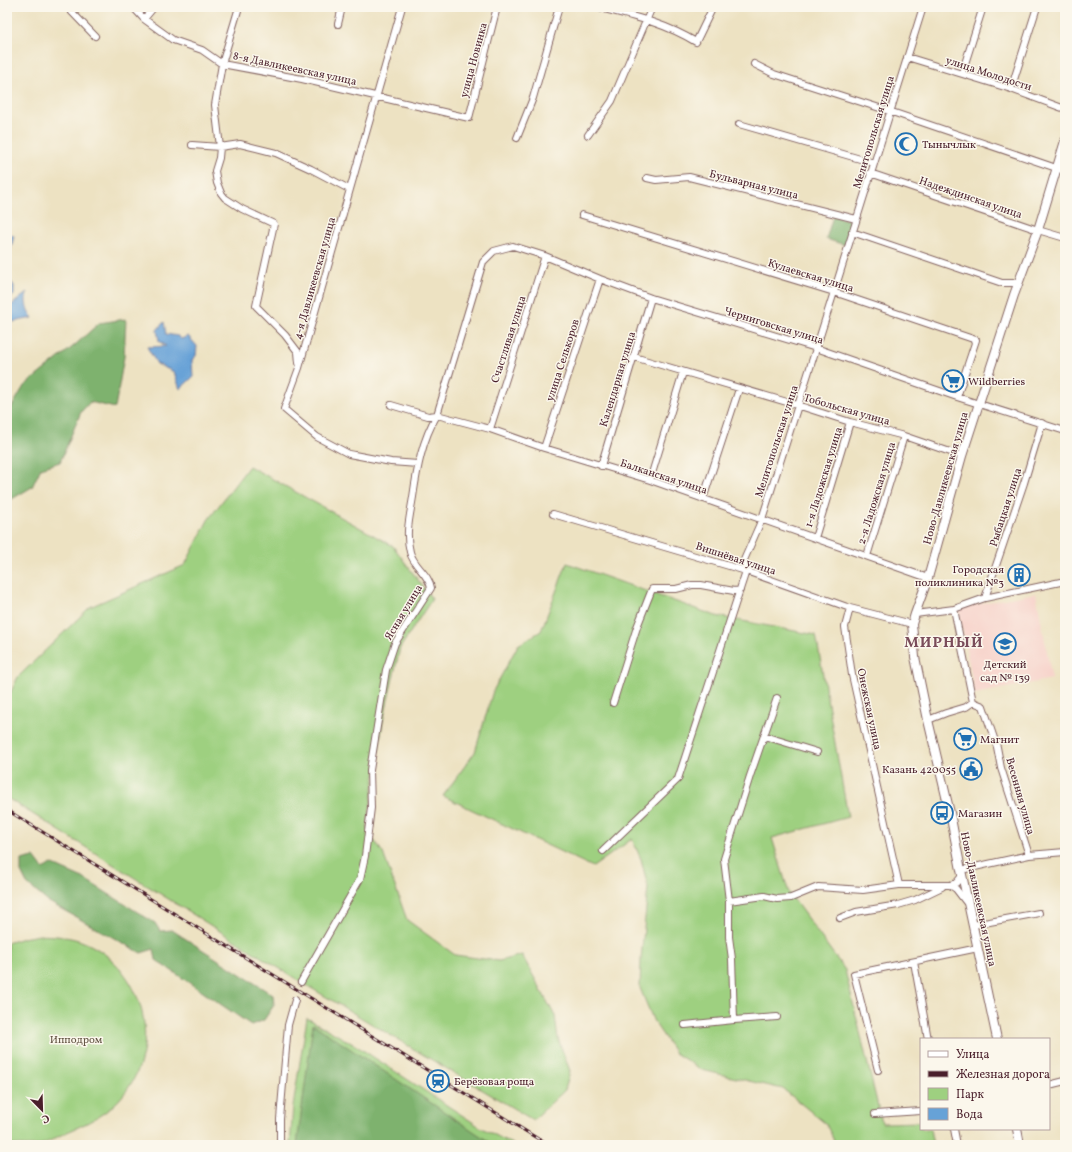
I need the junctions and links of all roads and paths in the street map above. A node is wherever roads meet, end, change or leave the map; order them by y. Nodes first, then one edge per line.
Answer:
1 (67, 7) edge
2 (132, 7) edge
3 (154, 7) edge
4 (239, 7) edge
5 (342, 7) edge
6 (402, 7) edge
7 (497, 7) edge
8 (559, 7) edge
9 (596, 7) edge
10 (652, 7) edge
11 (713, 7) edge
12 (923, 7) edge
13 (983, 7) edge
14 (1037, 7) edge
15 (144, 19) junction
16 (647, 19) junction
17 (338, 24) dead end
18 (95, 36) dead end
19 (907, 58) junction
20 (222, 64) junction
21 (754, 64) dead end
22 (962, 73) junction
23 (1011, 89) junction
24 (376, 96) junction
25 (1065, 109) edge
26 (889, 111) junction
27 (468, 118) joint
28 (739, 124) dead end
29 (588, 135) dead end
30 (517, 138) dead end
31 (1065, 141) edge
32 (192, 146) dead end
33 (220, 147) junction
34 (874, 163) junction
35 (1061, 170) edge
36 (870, 173) junction
37 (647, 178) dead end
38 (349, 189) junction
39 (582, 215) dead end
40 (856, 220) junction
41 (1038, 230) junction
42 (852, 232) junction
43 (1065, 238) edge
44 (545, 256) junction
45 (483, 262) joint
46 (600, 279) junction
47 (1018, 283) junction
48 (834, 292) junction
49 (652, 298) junction
50 (816, 348) junction
51 (634, 357) junction
52 (299, 368) junction
53 (683, 372) junction
54 (739, 388) junction
55 (957, 397) junction
56 (979, 403) junction
57 (391, 405) dead end
58 (798, 405) junction
59 (437, 415) junction
60 (850, 422) junction
61 (1042, 423) junction
62 (490, 429) junction
63 (1065, 431) edge
64 (904, 436) junction
65 (544, 448) junction
66 (962, 456) junction
67 (418, 464) junction
68 (601, 466) junction
69 (650, 480) junction
70 (703, 498) junction
71 (553, 514) dead end
72 (762, 519) junction
73 (815, 538) junction
74 (867, 556) junction
75 (746, 571) junction
76 (928, 578) junction
77 (1065, 581) edge
78 (740, 590) junction
79 (985, 598) junction
80 (850, 608) junction
81 (954, 609) junction
82 (915, 614) junction
83 (912, 624) junction
84 (777, 698) dead end
85 (973, 702) junction
86 (613, 704) dead end
87 (928, 720) junction
88 (764, 736) junction
89 (817, 752) dead end
90 (603, 851) dead end
91 (1065, 852) edge
92 (1029, 855) junction
93 (961, 873) junction
94 (899, 885) junction
95 (947, 886) junction
96 (729, 900) junction
97 (968, 906) junction
98 (1039, 913) dead end
99 (840, 918) dead end
100 (973, 925) junction
101 (978, 948) junction
102 (914, 962) junction
103 (301, 982) dead end
104 (295, 1000) dead end
105 (777, 1017) dead end
106 (734, 1020) junction
107 (685, 1025) dead end
108 (928, 1038) edge
109 (997, 1038) edge
110 (878, 1070) dead end
111 (1065, 1081) edge
112 (1050, 1085) edge
113 (920, 1111) edge
114 (875, 1114) dead end
115 (954, 1130) edge
116 (1017, 1130) edge
117 (280, 1145) edge
118 (957, 1145) edge
119 (1020, 1145) edge

1 - 18 street
2 - 15 street, 8-я Давликеевская улица
3 - 15 street
4 - 20 street
5 - 17 street
6 - 24 street, 4-я Давликеевская улица
7 - 27 street, улица Новинка
8 - 30 street
9 - 16 street
10 - 16 street
11 - 16 street
12 - 19 street, Мелитопольская улица
13 - 22 street
14 - 23 street
15 - 20 street, 8-я Давликеевская улица
16 - 29 street
19 - 22 street, улица Молодости
19 - 26 street, Мелитопольская улица
20 - 24 street, 8-я Давликеевская улица
20 - 33 street
21 - 26 street
22 - 23 street, улица Молодости
23 - 25 street, улица Молодости
24 - 27 street, 8-я Давликеевская улица
24 - 38 street, 4-я Давликеевская улица
26 - 34 street, Мелитопольская улица
26 - 35 street
28 - 34 street
31 - 35 street, Ново-Давликеевская улица
32 - 33 street
33 - 38 street
33 - 52 street
34 - 36 street, Мелитопольская улица
35 - 41 street, Ново-Давликеевская улица
36 - 40 street, Мелитопольская улица
36 - 41 street, Надеждинская улица
37 - 40 street, Бульварная улица
38 - 52 street, 4-я Давликеевская улица
39 - 48 street, Кулаевская улица
40 - 42 street, Мелитопольская улица
41 - 43 street, Надеждинская улица
41 - 47 street, Ново-Давликеевская улица
42 - 47 street
42 - 48 street, Мелитопольская улица
44 - 45 street, Черниговская улица
44 - 46 street, Черниговская улица
44 - 62 street, Счастливая улица
45 - 59 street, Ясная улица
46 - 49 street, Черниговская улица
46 - 65 street, улица Селькоров
47 - 56 street, Ново-Давликеевская улица
48 - 50 street, Мелитопольская улица
48 - 55 street, Кулаевская улица
49 - 50 street, Черниговская улица
49 - 51 street, Календарная улица
50 - 55 street, Черниговская улица
50 - 58 street, Мелитопольская улица
51 - 53 street, Тобольская улица
51 - 68 street, Календарная улица
52 - 67 street, 4-я Давликеевская улица
53 - 54 street, Тобольская улица
53 - 69 street
54 - 58 street, Тобольская улица
54 - 70 street
55 - 56 street, Черниговская улица
56 - 61 street, Черниговская улица
56 - 66 street, Ново-Давликеевская улица
57 - 59 street, Балканская улица
58 - 60 street, Тобольская улица
58 - 72 street, Мелитопольская улица
59 - 62 street, Балканская улица
59 - 67 street, Ясная улица
60 - 64 street, Тобольская улица
60 - 73 street, 1-я Ладожская улица
61 - 63 street, Черниговская улица
61 - 79 street, Рыбацкая улица
62 - 65 street, Балканская улица
64 - 66 street, Тобольская улица
64 - 74 street, 2-я Ладожская улица
65 - 68 street, Балканская улица
66 - 76 street, Ново-Давликеевская улица
67 - 103 street, Ясная улица
68 - 69 street, Балканская улица
69 - 70 street, Балканская улица
70 - 72 street, Балканская улица
71 - 75 street, Вишнёвая улица
72 - 73 street, Балканская улица
72 - 75 street, Мелитопольская улица
73 - 74 street, Балканская улица
74 - 76 street, Балканская улица
75 - 78 street, Мелитопольская улица
75 - 80 street, Вишнёвая улица
76 - 82 street, Ново-Давликеевская улица
77 - 79 street
78 - 86 street
78 - 90 street, Мелитопольская улица
79 - 81 street
80 - 83 street, Вишнёвая улица
80 - 94 street, Онежская улица
81 - 82 street
81 - 85 street
82 - 83 street, Ново-Давликеевская улица
83 - 87 street, Ново-Давликеевская улица
84 - 88 street
85 - 87 street
85 - 92 street, Весенняя улица
87 - 93 street, Ново-Давликеевская улица
88 - 89 street
88 - 96 street
91 - 92 street
92 - 93 street
93 - 95 street
93 - 97 street, Ново-Давликеевская улица
94 - 95 street
94 - 96 street
95 - 97 street
95 - 99 street
96 - 106 street
97 - 100 street, Ново-Давликеевская улица
98 - 100 street
100 - 101 street, Ново-Давликеевская улица
101 - 102 street
101 - 109 street, Ново-Давликеевская улица
102 - 108 street
102 - 110 street
104 - 117 street
105 - 106 street
106 - 107 street
111 - 112 street
113 - 114 street
115 - 118 street
116 - 119 street

